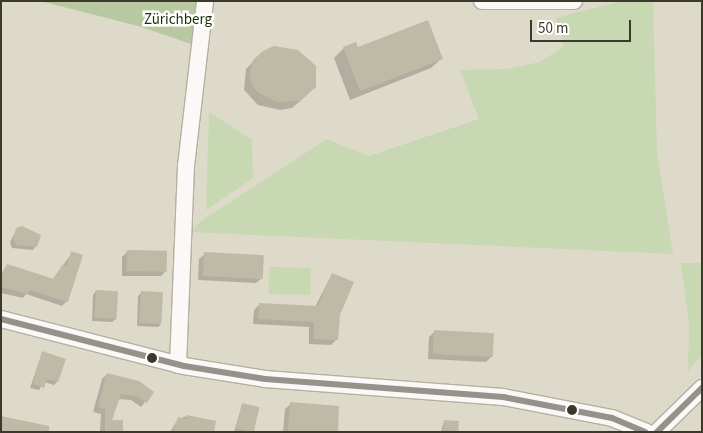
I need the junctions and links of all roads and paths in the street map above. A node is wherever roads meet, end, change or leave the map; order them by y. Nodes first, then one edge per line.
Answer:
1 (206, 1) edge
2 (482, 1) edge
3 (574, 1) edge
4 (1, 319) edge
5 (178, 365) junction
6 (702, 388) edge
7 (646, 432) edge
8 (658, 432) edge

1 - 5 street
2 - 3 street
4 - 5 street
5 - 7 street
6 - 8 street

